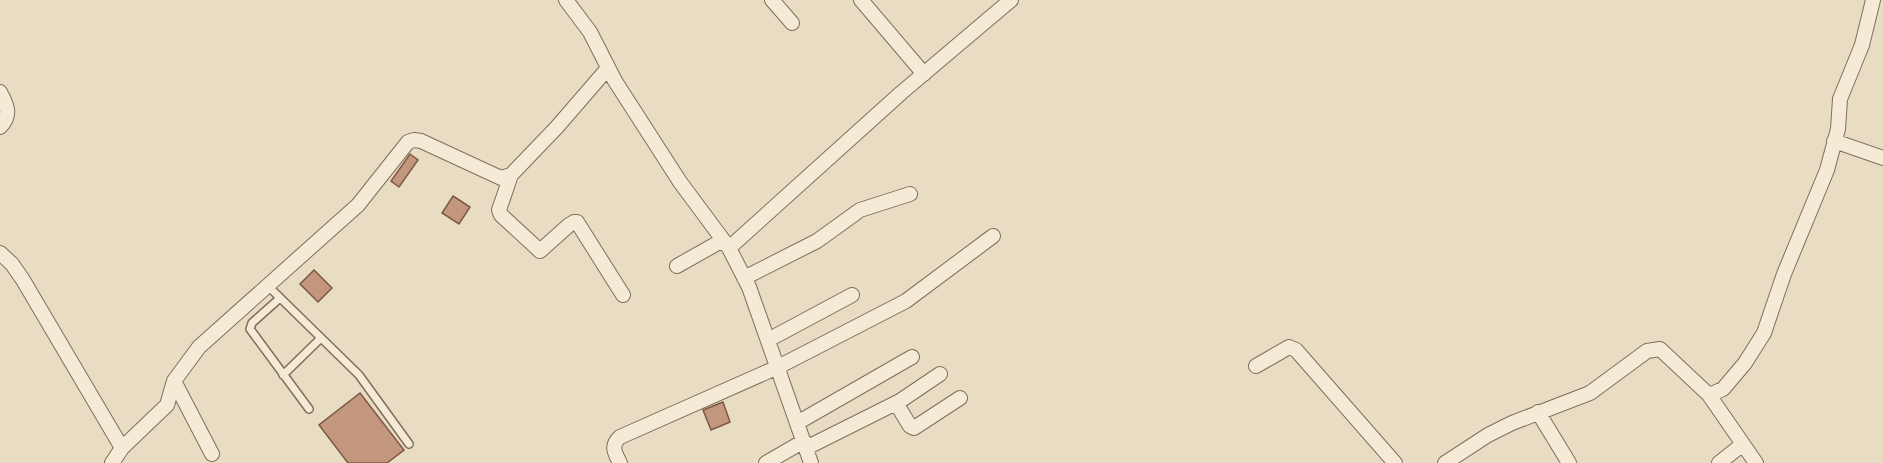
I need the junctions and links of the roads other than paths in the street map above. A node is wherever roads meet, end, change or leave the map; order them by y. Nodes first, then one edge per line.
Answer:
1 (566, 0) edge
2 (772, 0) edge
3 (861, 0) edge
4 (1011, 0) edge
5 (1873, 0) edge
6 (792, 23) dead end
7 (608, 68) junction
8 (924, 74) junction
9 (0, 92) edge
10 (0, 127) edge
11 (1832, 146) junction
12 (1883, 158) edge
13 (512, 176) junction
14 (910, 194) dead end
15 (993, 236) dead end
16 (726, 244) junction
17 (0, 253) edge
18 (677, 266) dead end
19 (744, 278) junction
20 (268, 286) junction
21 (623, 295) dead end
22 (852, 295) dead end
23 (280, 298) junction
24 (321, 338) junction
25 (768, 340) junction
26 (912, 357) dead end
27 (1256, 366) dead end
28 (778, 367) junction
29 (940, 374) dead end
30 (283, 375) junction
31 (174, 381) junction
32 (1709, 395) junction
33 (960, 398) dead end
34 (897, 404) junction
35 (309, 409) dead end
36 (1538, 412) junction
37 (797, 423) junction
38 (409, 444) dead end
39 (1743, 444) junction
40 (805, 445) junction
41 (122, 448) junction
42 (212, 454) dead end
43 (112, 463) edge
44 (620, 463) edge
45 (766, 463) edge
46 (811, 463) edge
47 (1395, 463) edge
48 (1445, 463) edge
49 (1569, 463) edge
50 (1719, 463) edge
51 (1756, 463) edge

1 - 7 street
2 - 6 street
3 - 8 street
4 - 8 street
5 - 11 street
7 - 13 street
7 - 16 street
8 - 16 street
9 - 10 street
11 - 12 street
11 - 32 street
13 - 20 street
13 - 21 street
14 - 19 street
15 - 28 street
16 - 18 street
16 - 19 street
17 - 41 street
19 - 25 street
20 - 23 lane
20 - 31 street
22 - 25 street
23 - 24 lane
23 - 30 lane
24 - 30 lane
24 - 38 lane
25 - 28 street
26 - 37 street
27 - 47 street
28 - 37 street
28 - 44 street
29 - 34 street
30 - 35 lane
31 - 41 street
31 - 42 street
32 - 36 street
32 - 39 street
33 - 34 street
34 - 40 street
36 - 48 street
36 - 49 street
37 - 40 street
39 - 50 street
39 - 51 street
40 - 45 street
40 - 46 street
41 - 43 street

